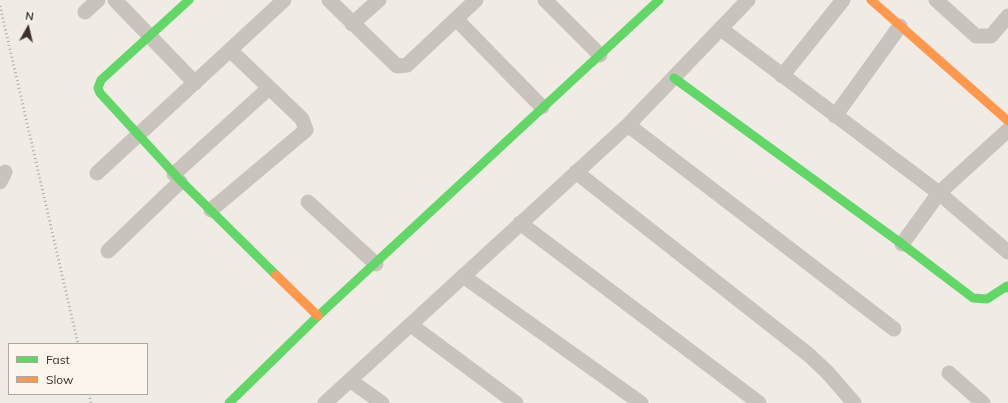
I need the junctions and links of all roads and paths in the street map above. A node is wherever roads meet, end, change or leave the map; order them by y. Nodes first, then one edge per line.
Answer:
1 (98, 0) edge
2 (115, 0) edge
3 (189, 0) edge
4 (284, 0) edge
5 (329, 0) edge
6 (379, 0) edge
7 (476, 0) edge
8 (545, 0) edge
9 (659, 0) edge
10 (748, 0) edge
11 (843, 0) edge
12 (871, 0) edge
13 (936, 0) edge
14 (85, 12) dead end
15 (1008, 16) edge
16 (456, 19) junction
17 (352, 24) junction
18 (900, 26) junction
19 (721, 30) junction
20 (150, 36) junction
21 (230, 50) junction
22 (600, 56) junction
23 (782, 76) junction
24 (674, 78) junction
25 (195, 83) junction
26 (269, 88) junction
27 (542, 106) junction
28 (835, 116) junction
29 (1008, 121) edge
30 (628, 125) junction
31 (1008, 130) edge
32 (136, 136) junction
33 (576, 172) junction
34 (96, 173) dead end
35 (177, 178) junction
36 (939, 193) junction
37 (308, 202) dead end
38 (211, 210) junction
39 (520, 223) junction
40 (902, 244) junction
41 (108, 251) dead end
42 (1008, 252) edge
43 (376, 264) junction
44 (463, 276) junction
45 (1008, 286) edge
46 (318, 316) junction
47 (411, 325) junction
48 (894, 329) dead end
49 (949, 373) dead end
50 (350, 381) junction
51 (229, 403) edge
52 (325, 403) edge
53 (382, 403) edge
54 (516, 403) edge
55 (641, 403) edge
56 (759, 403) edge
57 (854, 403) edge
58 (982, 403) edge

1 - 14 street
2 - 20 street
3 - 20 street
4 - 21 street
5 - 17 street
6 - 17 street
7 - 16 street
8 - 22 street
9 - 22 street
10 - 19 street
11 - 23 street
12 - 18 street
13 - 15 street
16 - 17 street
16 - 27 street
18 - 28 street
18 - 29 street
19 - 23 street
19 - 24 street
20 - 25 street
20 - 32 street
21 - 25 street
21 - 26 street
22 - 27 street
23 - 28 street
24 - 30 street
24 - 40 street
25 - 32 street
26 - 35 street
26 - 38 street
27 - 43 street
28 - 36 street
30 - 33 street
30 - 48 street
31 - 36 street
32 - 34 street
32 - 35 street
33 - 39 street
33 - 57 street
35 - 38 street
35 - 41 street
36 - 40 street
36 - 42 street
37 - 43 street
38 - 46 street
39 - 44 street
39 - 56 street
40 - 45 street
43 - 46 street
44 - 47 street
44 - 55 street
46 - 51 street
47 - 50 street
47 - 54 street
49 - 58 street
50 - 52 street
50 - 53 street

